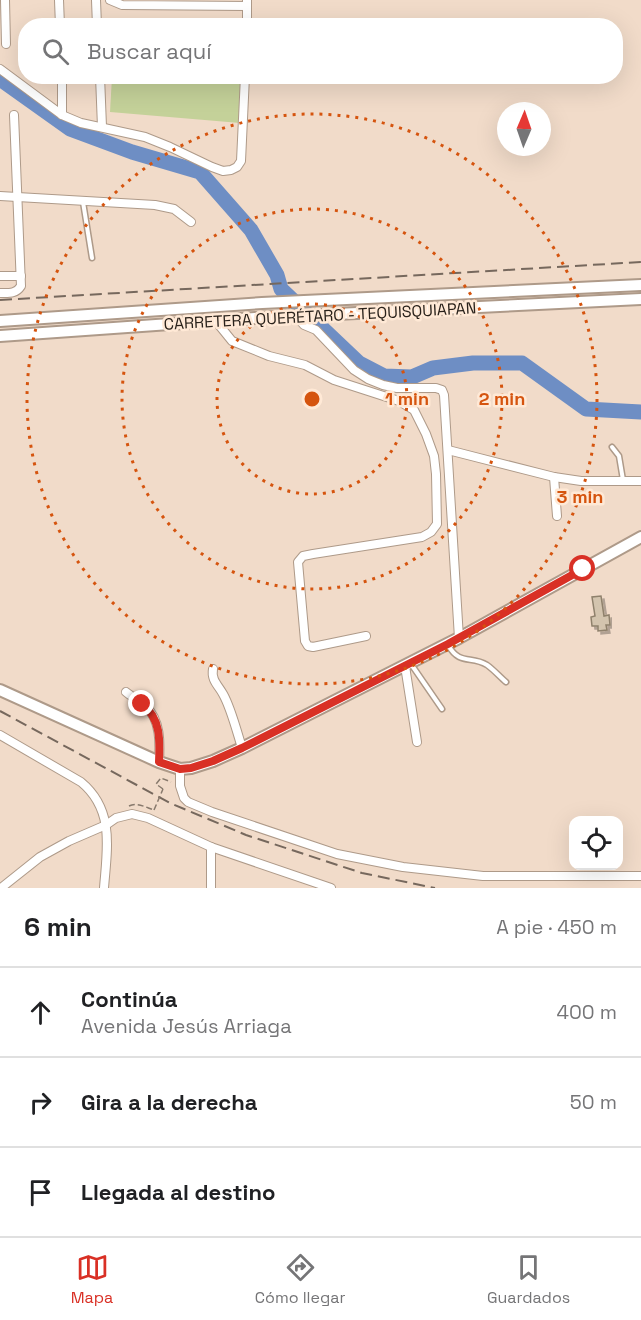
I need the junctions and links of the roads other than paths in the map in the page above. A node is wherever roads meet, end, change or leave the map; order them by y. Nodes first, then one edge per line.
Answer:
1 (5, 0) edge
2 (59, 0) edge
3 (96, 0) edge
4 (110, 0) edge
5 (247, 3) edge
6 (60, 18) edge
7 (97, 18) edge
8 (6, 44) dead end
9 (0, 69) edge
10 (18, 82) edge
11 (21, 84) edge
12 (62, 84) edge
13 (100, 84) edge
14 (245, 84) edge
15 (14, 115) dead end
16 (63, 115) junction
17 (102, 128) junction
18 (0, 196) edge
19 (17, 197) junction
20 (83, 202) junction
21 (191, 222) dead end
22 (92, 258) dead end
23 (0, 276) edge
24 (21, 276) junction
25 (641, 285) edge
26 (0, 293) edge
27 (641, 298) edge
28 (298, 316) junction
29 (215, 320) junction
30 (0, 321) edge
31 (0, 336) edge
32 (612, 447) dead end
33 (448, 450) junction
34 (554, 477) junction
35 (623, 481) junction
36 (641, 481) edge
37 (557, 516) dead end
38 (641, 537) edge
39 (366, 636) dead end
40 (459, 638) junction
41 (448, 644) junction
42 (408, 665) junction
43 (213, 669) dead end
44 (506, 682) dead end
45 (0, 690) edge
46 (126, 692) dead end
47 (442, 709) dead end
48 (0, 735) edge
49 (417, 742) dead end
50 (242, 748) junction
51 (159, 762) junction
52 (180, 769) junction
53 (106, 825) junction
54 (212, 847) junction
55 (641, 876) edge
56 (1, 888) edge
57 (104, 888) edge
58 (211, 888) edge
59 (331, 888) edge

1 - 8 street
2 - 6 street
3 - 7 street
4 - 5 street
9 - 10 street
11 - 16 street
12 - 16 street
13 - 17 street
14 - 17 street
15 - 19 street
16 - 17 street
18 - 19 street
19 - 20 street
19 - 24 street
20 - 21 street
20 - 22 lane
23 - 24 street
24 - 26 street
25 - 30 main road, CARRETERA QUERÉTARO - TEQUISQUIAPAN
27 - 28 main road, CARRETERA QUERÉTARO - TEQUISQUIAPAN
28 - 29 main road, CARRETERA QUERÉTARO - TEQUISQUIAPAN
28 - 33 street
29 - 31 main road, CARRETERA QUERÉTARO - TEQUISQUIAPAN
29 - 39 street
32 - 35 lane
33 - 34 street
33 - 40 street
34 - 35 street
34 - 37 street
35 - 36 street
38 - 40 main road
40 - 41 main road
41 - 42 main road
41 - 44 lane
42 - 47 lane
42 - 49 street
42 - 50 main road
43 - 50 street
45 - 51 main road
46 - 51 street
48 - 53 street
50 - 52 main road
51 - 52 main road
52 - 55 street
53 - 54 street
53 - 56 street
53 - 57 street
54 - 58 street
54 - 59 street

